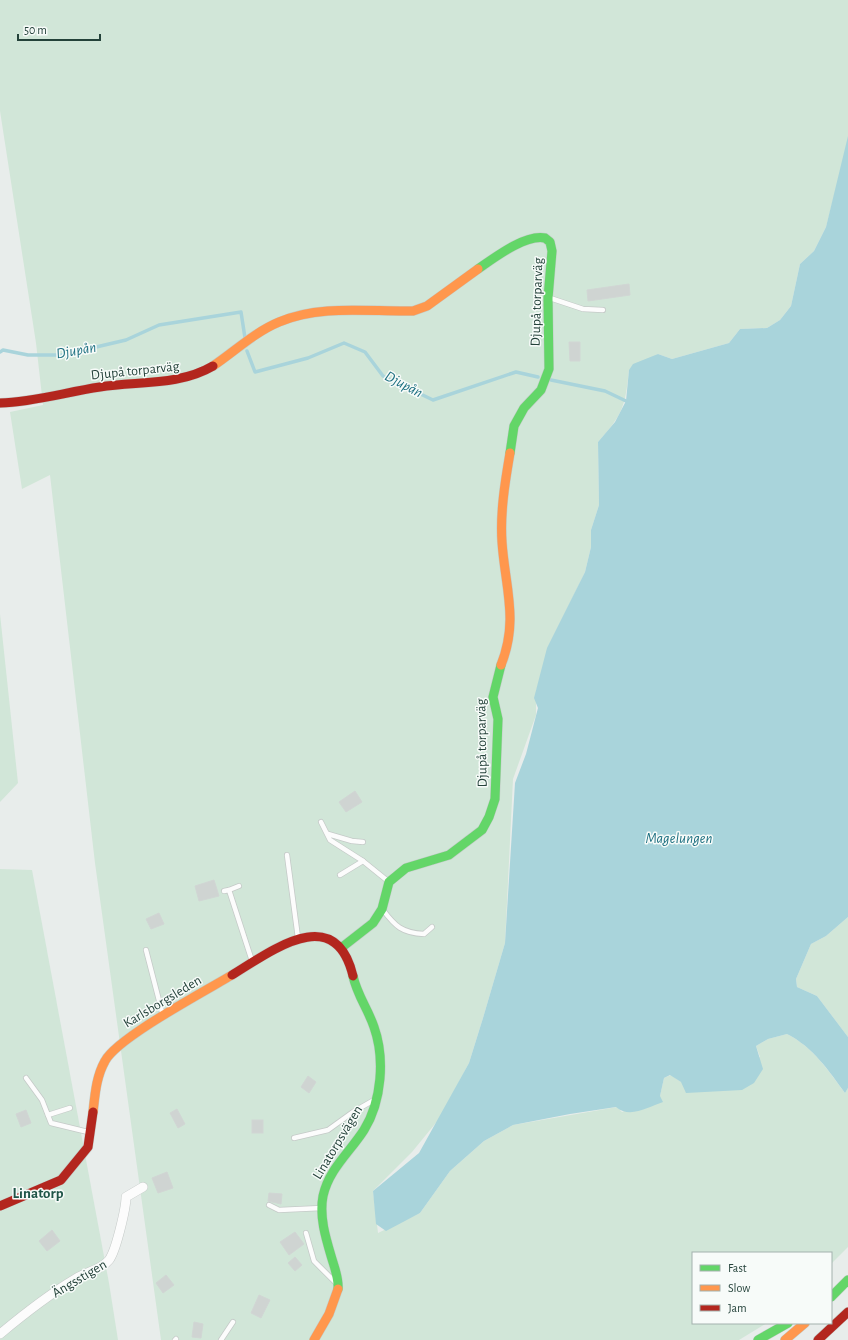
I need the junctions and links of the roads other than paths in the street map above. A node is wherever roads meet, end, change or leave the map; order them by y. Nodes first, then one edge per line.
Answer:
1 (548, 298) junction
2 (602, 310) dead end
3 (0, 403) edge
4 (321, 822) dead end
5 (328, 834) junction
6 (363, 842) dead end
7 (287, 855) dead end
8 (363, 861) junction
9 (340, 875) dead end
10 (389, 882) junction
11 (238, 886) dead end
12 (382, 909) junction
13 (432, 927) dead end
14 (298, 938) junction
15 (341, 948) junction
16 (146, 950) dead end
17 (253, 962) junction
18 (163, 1016) junction
19 (26, 1078) dead end
20 (376, 1099) junction
21 (70, 1108) dead end
22 (48, 1115) junction
23 (90, 1133) junction
24 (294, 1138) dead end
25 (143, 1187) dead end
26 (269, 1205) dead end
27 (0, 1206) edge
28 (322, 1208) junction
29 (306, 1233) dead end
30 (848, 1280) edge
31 (338, 1285) junction
32 (832, 1296) edge
33 (848, 1312) edge
34 (233, 1322) dead end
35 (786, 1324) edge
36 (803, 1324) edge
37 (0, 1334) edge
38 (221, 1340) edge
39 (314, 1340) edge
40 (758, 1340) edge
41 (785, 1340) edge
42 (818, 1340) edge

1 - 2 lane
1 - 3 main road, Djupå torparväg
1 - 10 main road, Djupå torparväg
4 - 5 lane
5 - 6 lane
5 - 8 lane
7 - 14 lane
8 - 9 lane
8 - 10 lane
10 - 12 main road
11 - 17 lane
12 - 13 lane
12 - 15 main road
14 - 15 main road, Karlsborgsleden
14 - 17 main road, Karlsborgsleden
15 - 20 main road, Linatorpsvägen
16 - 18 lane
17 - 18 main road, Karlsborgsleden
18 - 23 main road, Karlsborgsleden
19 - 22 lane
20 - 24 lane
20 - 28 main road, Linatorpsvägen
21 - 22 lane
22 - 23 lane
23 - 27 main road, Karlsborgsleden
25 - 37 street, Ängsstigen
26 - 28 lane
28 - 31 main road, Linatorpsvägen
29 - 31 lane
30 - 32 main road
31 - 39 main road
33 - 42 main road
34 - 38 lane
35 - 40 main road
36 - 41 main road

